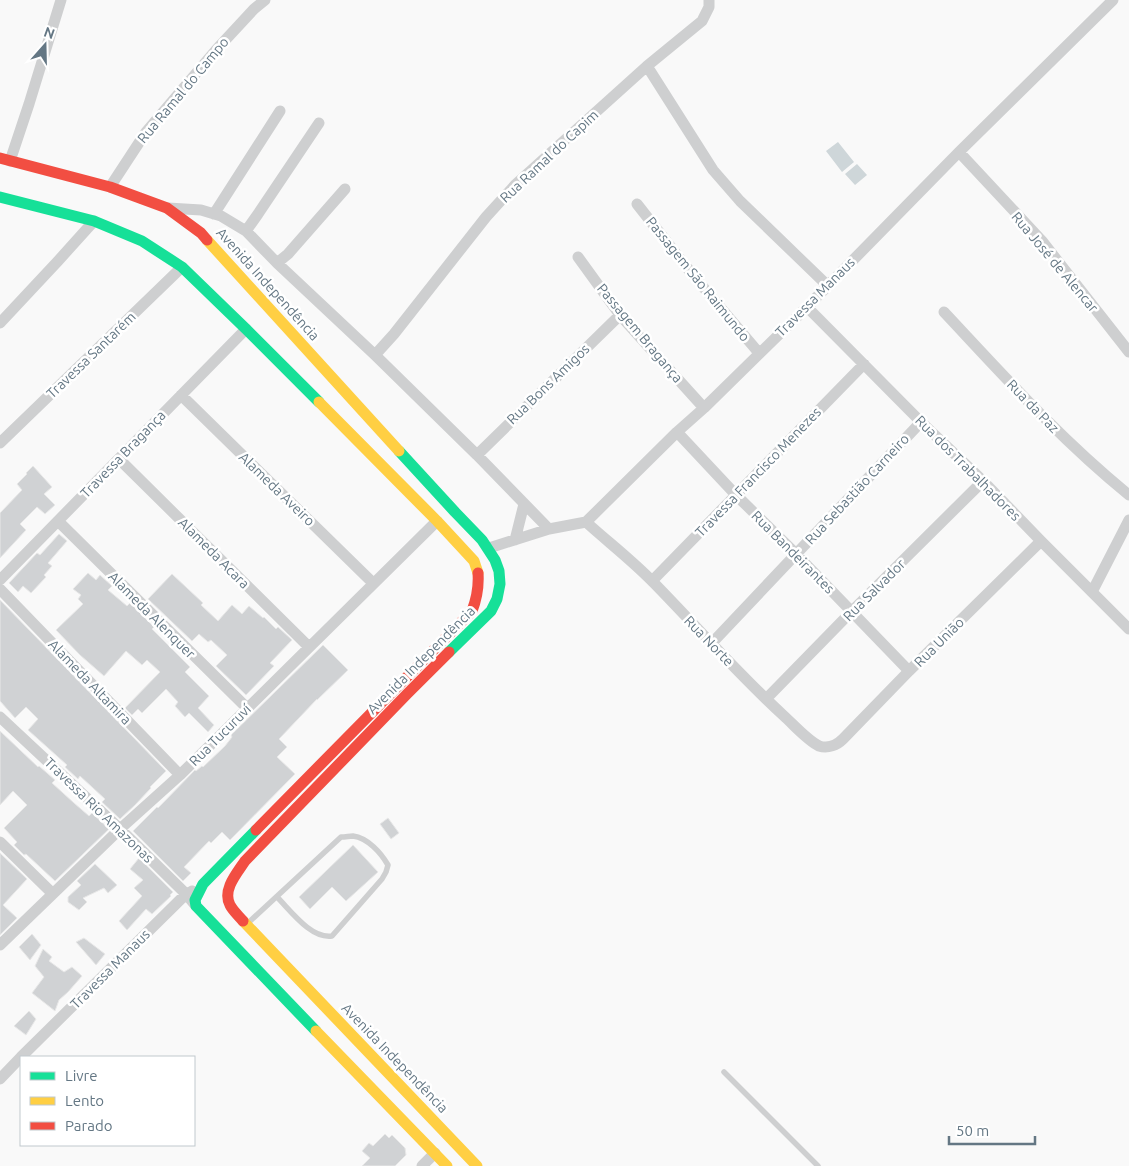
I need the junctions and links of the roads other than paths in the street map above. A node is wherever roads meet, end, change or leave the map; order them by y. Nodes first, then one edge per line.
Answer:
1 (61, 0) edge
2 (265, 0) edge
3 (709, 0) edge
4 (1113, 0) edge
5 (647, 66) junction
6 (280, 111) dead end
7 (319, 123) dead end
8 (959, 152) junction
9 (5, 159) edge
10 (110, 187) junction
11 (345, 189) dead end
12 (0, 197) edge
13 (638, 204) dead end
14 (167, 208) junction
15 (214, 214) junction
16 (94, 221) junction
17 (246, 231) junction
18 (578, 257) dead end
19 (277, 263) junction
20 (182, 267) junction
21 (828, 286) junction
22 (807, 307) junction
23 (944, 312) dead end
24 (620, 315) junction
25 (0, 323) edge
26 (246, 329) junction
27 (1129, 352) edge
28 (759, 353) junction
29 (375, 355) junction
30 (864, 364) junction
31 (181, 395) junction
32 (704, 408) junction
33 (921, 422) junction
34 (677, 432) junction
35 (0, 443) edge
36 (476, 455) junction
37 (118, 459) junction
38 (983, 482) junction
39 (1129, 495) edge
40 (736, 496) junction
41 (524, 504) junction
42 (1129, 520) edge
43 (58, 521) junction
44 (437, 521) junction
45 (586, 522) junction
46 (549, 529) junction
47 (515, 540) junction
48 (1040, 542) junction
49 (489, 548) junction
50 (796, 554) junction
51 (0, 580) edge
52 (652, 581) junction
53 (373, 583) junction
54 (0, 589) edge
55 (1092, 592) junction
56 (852, 611) junction
57 (1129, 629) edge
58 (711, 644) junction
59 (309, 647) junction
60 (909, 671) junction
61 (766, 699) junction
62 (247, 708) junction
63 (0, 717) edge
64 (838, 743) joint
65 (180, 775) junction
66 (120, 829) junction
67 (0, 842) edge
68 (203, 884) junction
69 (53, 894) junction
70 (186, 894) junction
71 (277, 896) junction
72 (196, 906) junction
73 (247, 924) junction
74 (0, 945) edge
75 (22, 1056) edge
76 (20, 1058) edge
77 (724, 1072) dead end
78 (0, 1079) edge
79 (435, 1154) junction
80 (422, 1166) edge
81 (447, 1166) edge
82 (466, 1166) edge
83 (477, 1166) edge
84 (818, 1166) edge

1 - 9 street
2 - 10 street, Rua Ramal do Campo
3 - 5 street, Rua Ramal do Capim
4 - 8 street, Travessa Manaus
5 - 21 street
5 - 29 street, Rua Ramal do Capim
6 - 15 street
7 - 17 street
8 - 21 street, Travessa Manaus
8 - 27 street, Rua José de Alencar
9 - 10 main road, Avenida Independência
10 - 14 main road, Avenida Independência
11 - 19 street
12 - 16 main road, Avenida Independência
13 - 28 street, Passagem São Raimundo
14 - 15 street
14 - 49 main road, Avenida Independência
15 - 17 street
16 - 20 main road, Avenida Independência
16 - 25 street
17 - 19 street
18 - 24 street, Passagem Bragança
19 - 29 street
20 - 26 main road, Avenida Independência
20 - 35 street, Travessa Santarém
21 - 22 street, Travessa Manaus
22 - 28 street, Travessa Manaus
22 - 30 street, Rua dos Trabalhadores
23 - 39 street, Rua da Paz
24 - 32 street, Passagem Bragança
24 - 36 street, Rua Bons Amigos
26 - 31 street, Travessa Bragança
26 - 44 main road, Avenida Independência
28 - 32 street, Travessa Manaus
29 - 36 street
30 - 33 street, Rua dos Trabalhadores
30 - 40 street, Travessa Francisco Menezes
31 - 37 street, Travessa Bragança
31 - 53 street, Alameda Aveiro
32 - 34 street, Travessa Manaus
33 - 38 street, Rua dos Trabalhadores
33 - 50 street, Rua Sebastião Carneiro
34 - 40 street, Rua Bandeirantes
34 - 45 street, Travessa Manaus
36 - 41 street
37 - 43 street, Travessa Bragança
37 - 59 street, Alameda Acara
38 - 48 street, Rua dos Trabalhadores
38 - 56 street, Rua Salvador
40 - 50 street, Rua Bandeirantes
40 - 52 street, Travessa Francisco Menezes
41 - 46 street
41 - 47 street
42 - 55 street
43 - 51 street, Travessa Bragança
43 - 62 street, Alameda Alenquer
44 - 53 street, Rua Tucuruví
44 - 68 main road, Avenida Independência
45 - 46 street
45 - 52 street, Rua Norte
46 - 47 street
47 - 49 street
48 - 55 street, Rua dos Trabalhadores
48 - 60 street, Rua União
49 - 73 main road, Avenida Independência
50 - 56 street, Rua Bandeirantes
50 - 58 street, Rua Sebastião Carneiro
52 - 58 street, Rua Norte
53 - 59 street, Rua Tucuruví
54 - 65 street, Alameda Altamira
55 - 57 street, Rua dos Trabalhadores
56 - 60 street, Rua Bandeirantes
56 - 61 street, Rua Salvador
58 - 61 street, Rua Norte
59 - 62 street, Rua Tucuruví
60 - 64 street, Rua União
61 - 64 street, Rua Norte
62 - 65 street, Rua Tucuruví
63 - 66 street, Travessa Rio Amazonas
65 - 66 street, Rua Tucuruví
66 - 69 street, Rua Tucuruví
66 - 70 street, Travessa Rio Amazonas
67 - 69 street
68 - 70 street, Travessa Manaus
68 - 72 main road, Avenida Independência
69 - 74 street, Rua Tucuruví
70 - 72 street, Travessa Rio Amazonas
70 - 75 street, Travessa Manaus
71 - 71 lane
71 - 73 lane
72 - 79 main road
73 - 83 main road, Avenida Independência
76 - 78 street, Travessa Manaus
77 - 84 lane
79 - 80 street
79 - 81 main road
79 - 82 main road

